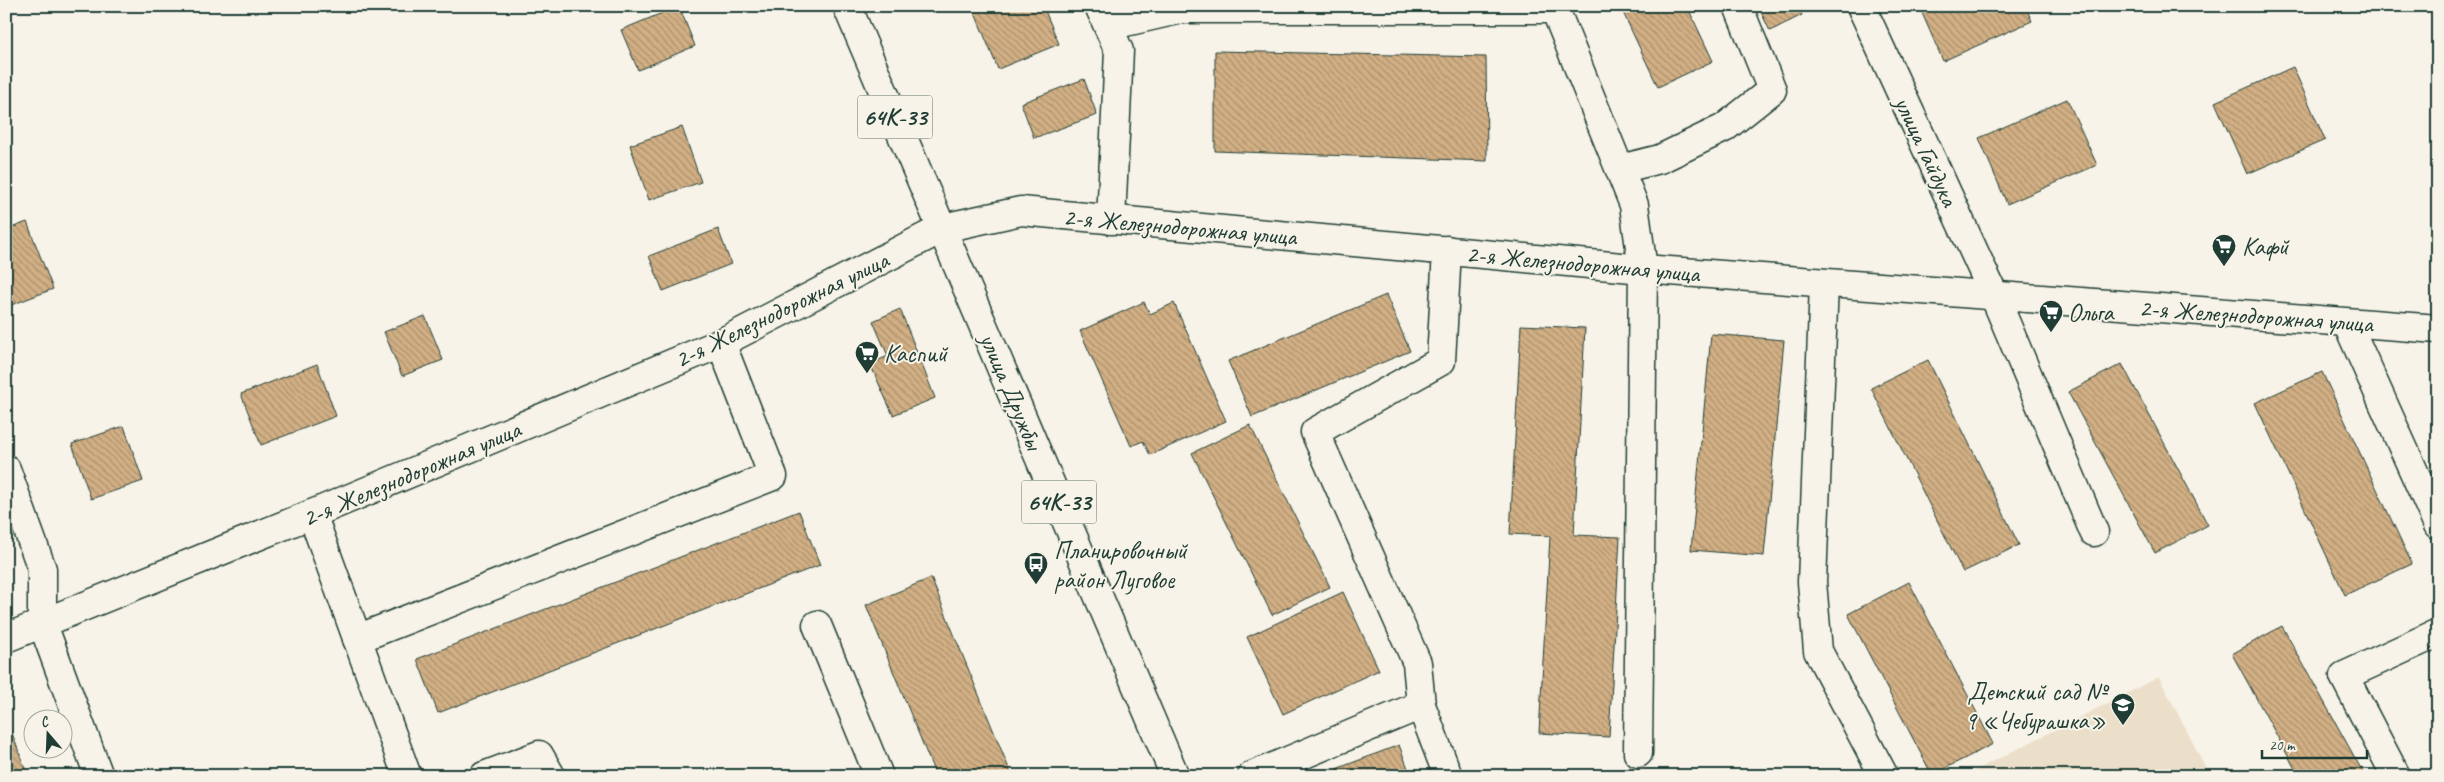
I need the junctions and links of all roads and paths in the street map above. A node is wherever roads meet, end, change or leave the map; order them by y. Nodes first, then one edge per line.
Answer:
1 (847, 6) edge
2 (1738, 6) edge
3 (1861, 6) edge
4 (1554, 8) edge
5 (1104, 16) edge
6 (1620, 169) junction
7 (1111, 220) junction
8 (943, 228) junction
9 (1447, 250) junction
10 (1643, 269) junction
11 (1824, 284) junction
12 (1994, 295) junction
13 (2347, 323) junction
14 (2438, 329) edge
15 (721, 343) junction
16 (6, 470) edge
17 (312, 514) junction
18 (2438, 525) edge
19 (2094, 532) dead end
20 (42, 622) junction
21 (817, 625) dead end
22 (2438, 633) edge
23 (6, 638) edge
24 (357, 639) junction
25 (1421, 705) junction
26 (1638, 753) dead end
27 (100, 776) edge
28 (407, 776) edge
29 (484, 776) edge
30 (551, 776) edge
31 (879, 776) edge
32 (1175, 776) edge
33 (1252, 776) edge
34 (1448, 776) edge
35 (1884, 776) edge
36 (2396, 776) edge

1 - 8 street, улица Дружбы / 64К-33
2 - 6 street
3 - 12 street, улица Гайдука
4 - 5 street
4 - 6 street
5 - 7 street
6 - 10 street
7 - 8 street, 2-я Железнодорожная улица
7 - 9 street, 2-я Железнодорожная улица
8 - 15 street, 2-я Железнодорожная улица
8 - 32 street, улица Дружбы / 64К-33
9 - 10 street, 2-я Железнодорожная улица
9 - 25 street
10 - 11 street, 2-я Железнодорожная улица
10 - 26 street
11 - 12 street, 2-я Железнодорожная улица
11 - 35 street
12 - 13 street, 2-я Железнодорожная улица
12 - 19 street, улица Гайдука
13 - 14 street, 2-я Железнодорожная улица
13 - 18 street
15 - 17 street, 2-я Железнодорожная улица
15 - 24 street
16 - 20 street
17 - 20 street, 2-я Железнодорожная улица
17 - 24 street
20 - 23 street, 2-я Железнодорожная улица
20 - 27 street
21 - 31 street
22 - 36 street
24 - 28 street
25 - 33 street
25 - 34 street
29 - 30 street

